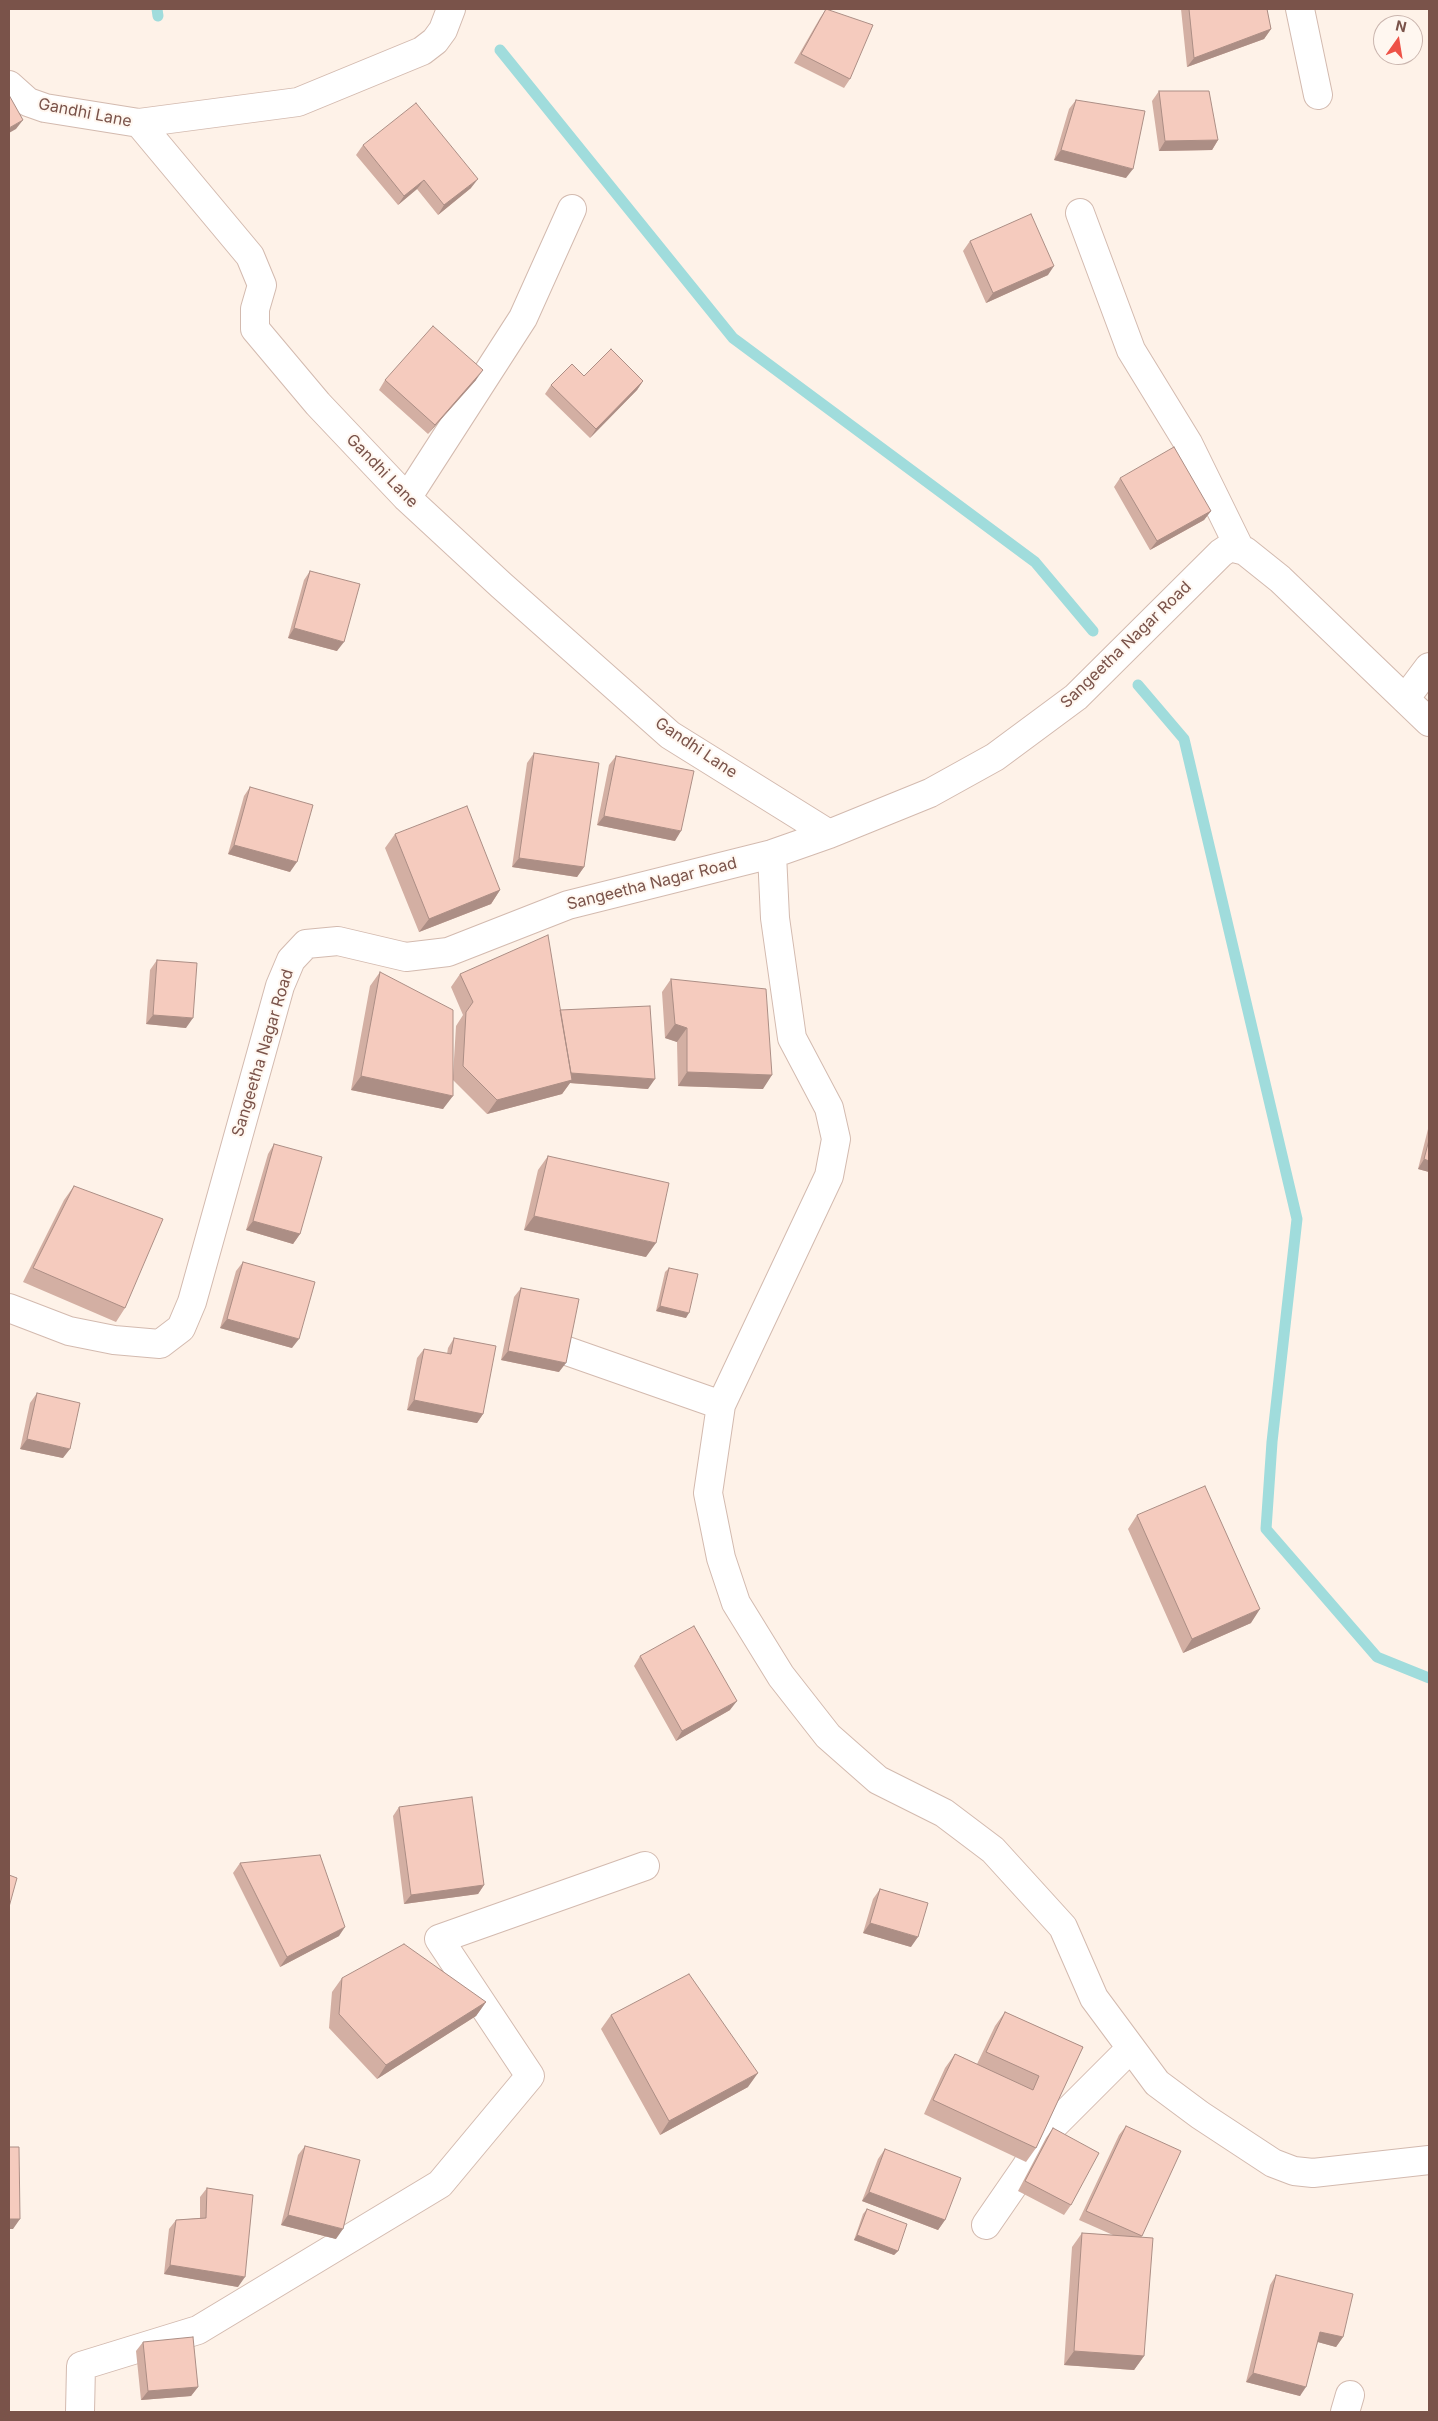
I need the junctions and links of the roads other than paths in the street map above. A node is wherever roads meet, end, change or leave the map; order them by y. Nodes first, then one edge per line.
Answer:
1 (451, 9) edge
2 (1300, 9) edge
3 (9, 85) edge
4 (1318, 95) dead end
5 (139, 123) junction
6 (572, 209) dead end
7 (1080, 213) dead end
8 (407, 498) junction
9 (1240, 549) junction
10 (1429, 667) edge
11 (1405, 699) junction
12 (1429, 722) edge
13 (829, 834) junction
14 (772, 854) junction
15 (9, 1308) edge
16 (567, 1350) edge
17 (720, 1405) junction
18 (645, 1866) dead end
19 (1131, 2048) junction
20 (1429, 2160) edge
21 (986, 2226) dead end
22 (80, 2412) edge

1 - 5 street
2 - 4 street
3 - 5 street, Gandhi Lane
5 - 8 street, Gandhi Lane
6 - 8 street
7 - 9 street
8 - 13 street, Gandhi Lane
9 - 11 street
9 - 13 street, Sangeetha Nagar Road
10 - 11 street
11 - 12 street
13 - 14 street, Sangeetha Nagar Road
14 - 15 street, Sangeetha Nagar Road
14 - 17 street
16 - 17 street
17 - 19 street
18 - 22 street
19 - 20 street
19 - 21 street

